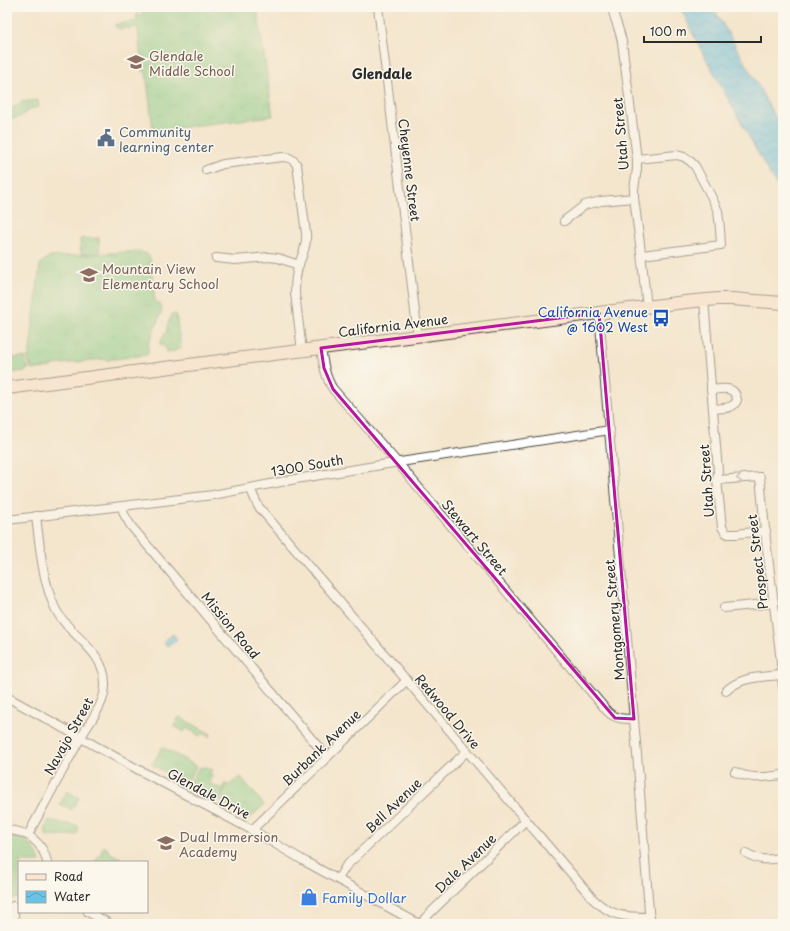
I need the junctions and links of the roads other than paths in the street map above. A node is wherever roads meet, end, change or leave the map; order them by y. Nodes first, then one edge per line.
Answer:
1 (378, 7) edge
2 (612, 7) edge
3 (637, 159) junction
4 (206, 170) dead end
5 (634, 198) junction
6 (564, 221) dead end
7 (642, 255) junction
8 (216, 258) dead end
9 (299, 265) junction
10 (704, 300) junction
11 (783, 303) edge
12 (647, 307) junction
13 (599, 313) junction
14 (418, 336) junction
15 (321, 348) junction
16 (302, 351) junction
17 (7, 388) edge
18 (712, 390) junction
19 (713, 409) junction
20 (610, 430) junction
21 (397, 462) junction
22 (717, 480) junction
23 (250, 488) junction
24 (122, 506) junction
25 (36, 516) junction
26 (7, 520) edge
27 (766, 531) junction
28 (774, 603) junction
29 (724, 608) dead end
30 (782, 675) edge
31 (407, 680) junction
32 (783, 687) edge
33 (726, 692) dead end
34 (7, 697) edge
35 (634, 719) junction
36 (81, 738) junction
37 (467, 751) junction
38 (327, 757) junction
39 (735, 772) dead end
40 (783, 775) edge
41 (526, 820) junction
42 (7, 830) edge
43 (252, 830) junction
44 (28, 835) junction
45 (746, 854) dead end
46 (783, 858) edge
47 (47, 861) edge
48 (338, 879) junction
49 (13, 906) edge
50 (90, 913) edge
51 (650, 921) edge
52 (15, 924) edge
53 (110, 924) edge
54 (420, 924) edge

1 - 14 street, Cheyenne Street
2 - 3 street, Utah Street
3 - 5 street, Utah Street
3 - 7 street
4 - 9 street
5 - 6 street
5 - 7 street, Utah Street
7 - 12 street, Utah Street
8 - 9 street
9 - 16 street
10 - 11 main road, California Avenue
10 - 12 main road, California Avenue
10 - 18 street, Utah Street
12 - 13 main road, California Avenue
13 - 14 main road, California Avenue
13 - 20 street, Montgomery Street
14 - 15 main road, California Avenue
15 - 16 main road, California Avenue
15 - 21 street, Stewart Street
16 - 17 main road, California Avenue
18 - 19 street, Utah Street
18 - 19 street
19 - 22 street, Utah Street
20 - 21 street, 1300 South
20 - 35 street, Montgomery Street
21 - 23 street, 1300 South
21 - 35 street, Stewart Street
22 - 27 street, Utah Street
27 -> 22 street, Prospect Street
23 - 24 street, 1300 South
23 - 31 street, Redwood Drive
24 - 25 street, 1300 South
24 - 38 street, Mission Road
25 - 26 street, 1300 South
25 - 36 street, Navajo Street
27 - 28 street, Prospect Street
28 - 29 street
28 - 30 street, Prospect Street
30 - 32 street, Prospect Street
30 - 33 street
31 - 37 street, Redwood Drive
31 - 38 street, Burbank Avenue
34 - 36 street, Glendale Drive
35 - 51 street, Montgomery Street
36 - 43 street, Glendale Drive
36 - 44 street, Navajo Street
37 - 41 street, Redwood Drive
37 - 48 street, Bell Avenue
38 - 43 street, Burbank Avenue
39 - 40 street
41 - 51 street, Redwood Drive
41 - 54 street, Dale Avenue
42 - 44 street
43 - 48 street, Glendale Drive
44 - 47 street
45 - 46 street
48 - 54 street, Glendale Drive
49 - 52 street
50 - 53 street

